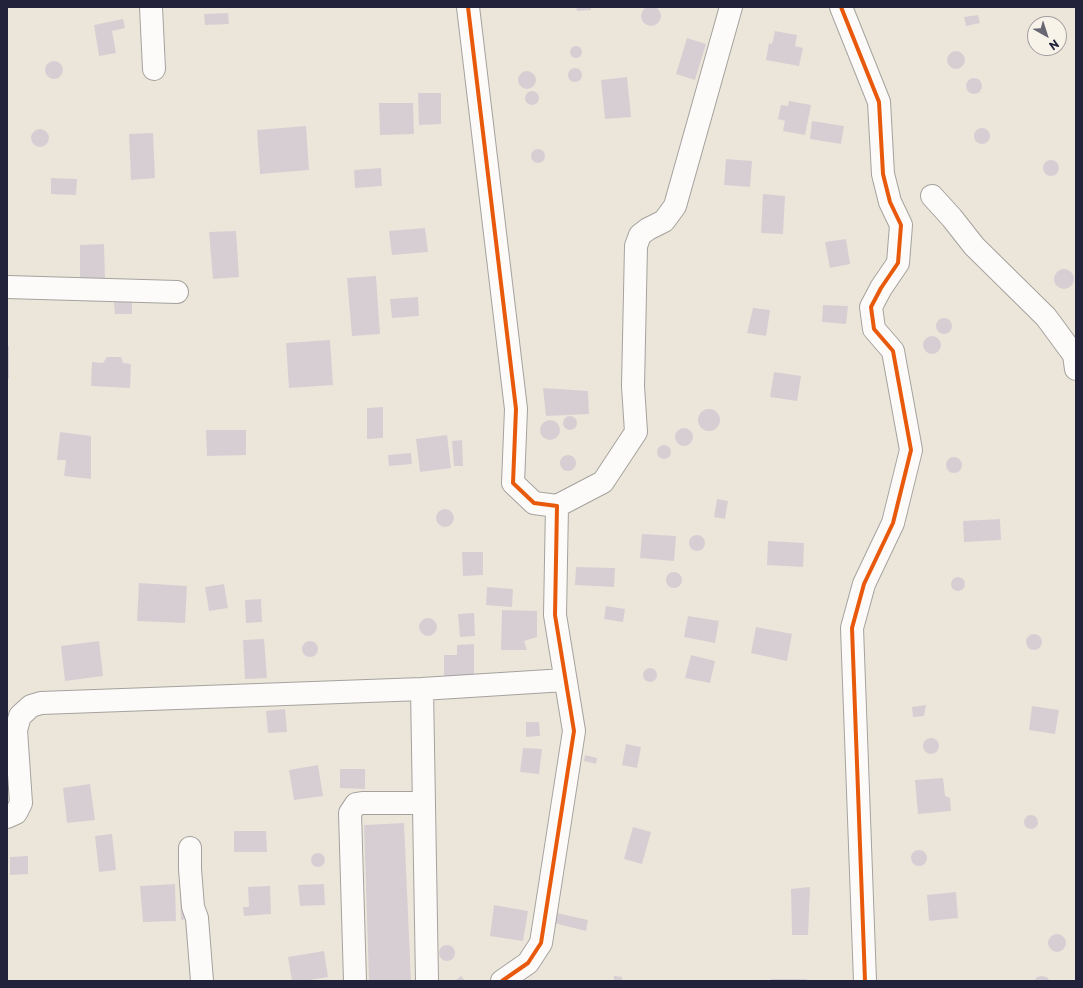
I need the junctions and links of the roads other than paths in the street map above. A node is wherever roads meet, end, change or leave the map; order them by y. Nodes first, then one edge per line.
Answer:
1 (151, 7) edge
2 (468, 7) edge
3 (731, 7) edge
4 (840, 7) edge
5 (154, 69) dead end
6 (932, 196) dead end
7 (7, 287) edge
8 (177, 292) dead end
9 (1076, 369) edge
10 (556, 506) junction
11 (565, 680) junction
12 (422, 689) junction
13 (423, 803) junction
14 (7, 817) edge
15 (190, 848) dead end
16 (202, 981) edge
17 (355, 981) edge
18 (427, 981) edge
19 (502, 981) edge
20 (865, 981) edge

1 - 5 street
2 - 10 street
3 - 10 street
4 - 20 street
6 - 9 street
7 - 8 street
10 - 11 street
11 - 12 street
11 - 19 street
12 - 13 street
12 - 14 street
13 - 17 street
13 - 18 street
15 - 16 street

